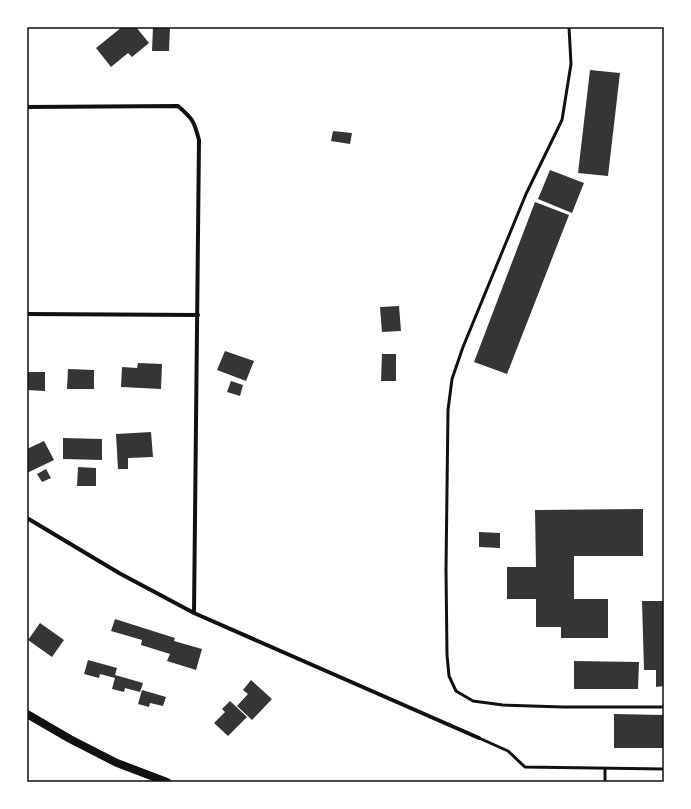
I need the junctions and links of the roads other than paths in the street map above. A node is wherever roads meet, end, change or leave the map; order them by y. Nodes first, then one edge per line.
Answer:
1 (569, 27) edge
2 (27, 107) edge
3 (27, 314) edge
4 (198, 315) junction
5 (27, 518) edge
6 (194, 613) junction
7 (664, 707) edge
8 (27, 714) edge
9 (478, 738) joint
10 (605, 769) junction
11 (664, 769) edge
12 (167, 782) edge
13 (605, 782) edge

1 - 7 lane
2 - 4 street
3 - 4 street
4 - 6 street
5 - 6 street
6 - 9 street
8 - 12 main road
9 - 10 lane
10 - 11 lane
10 - 13 lane

